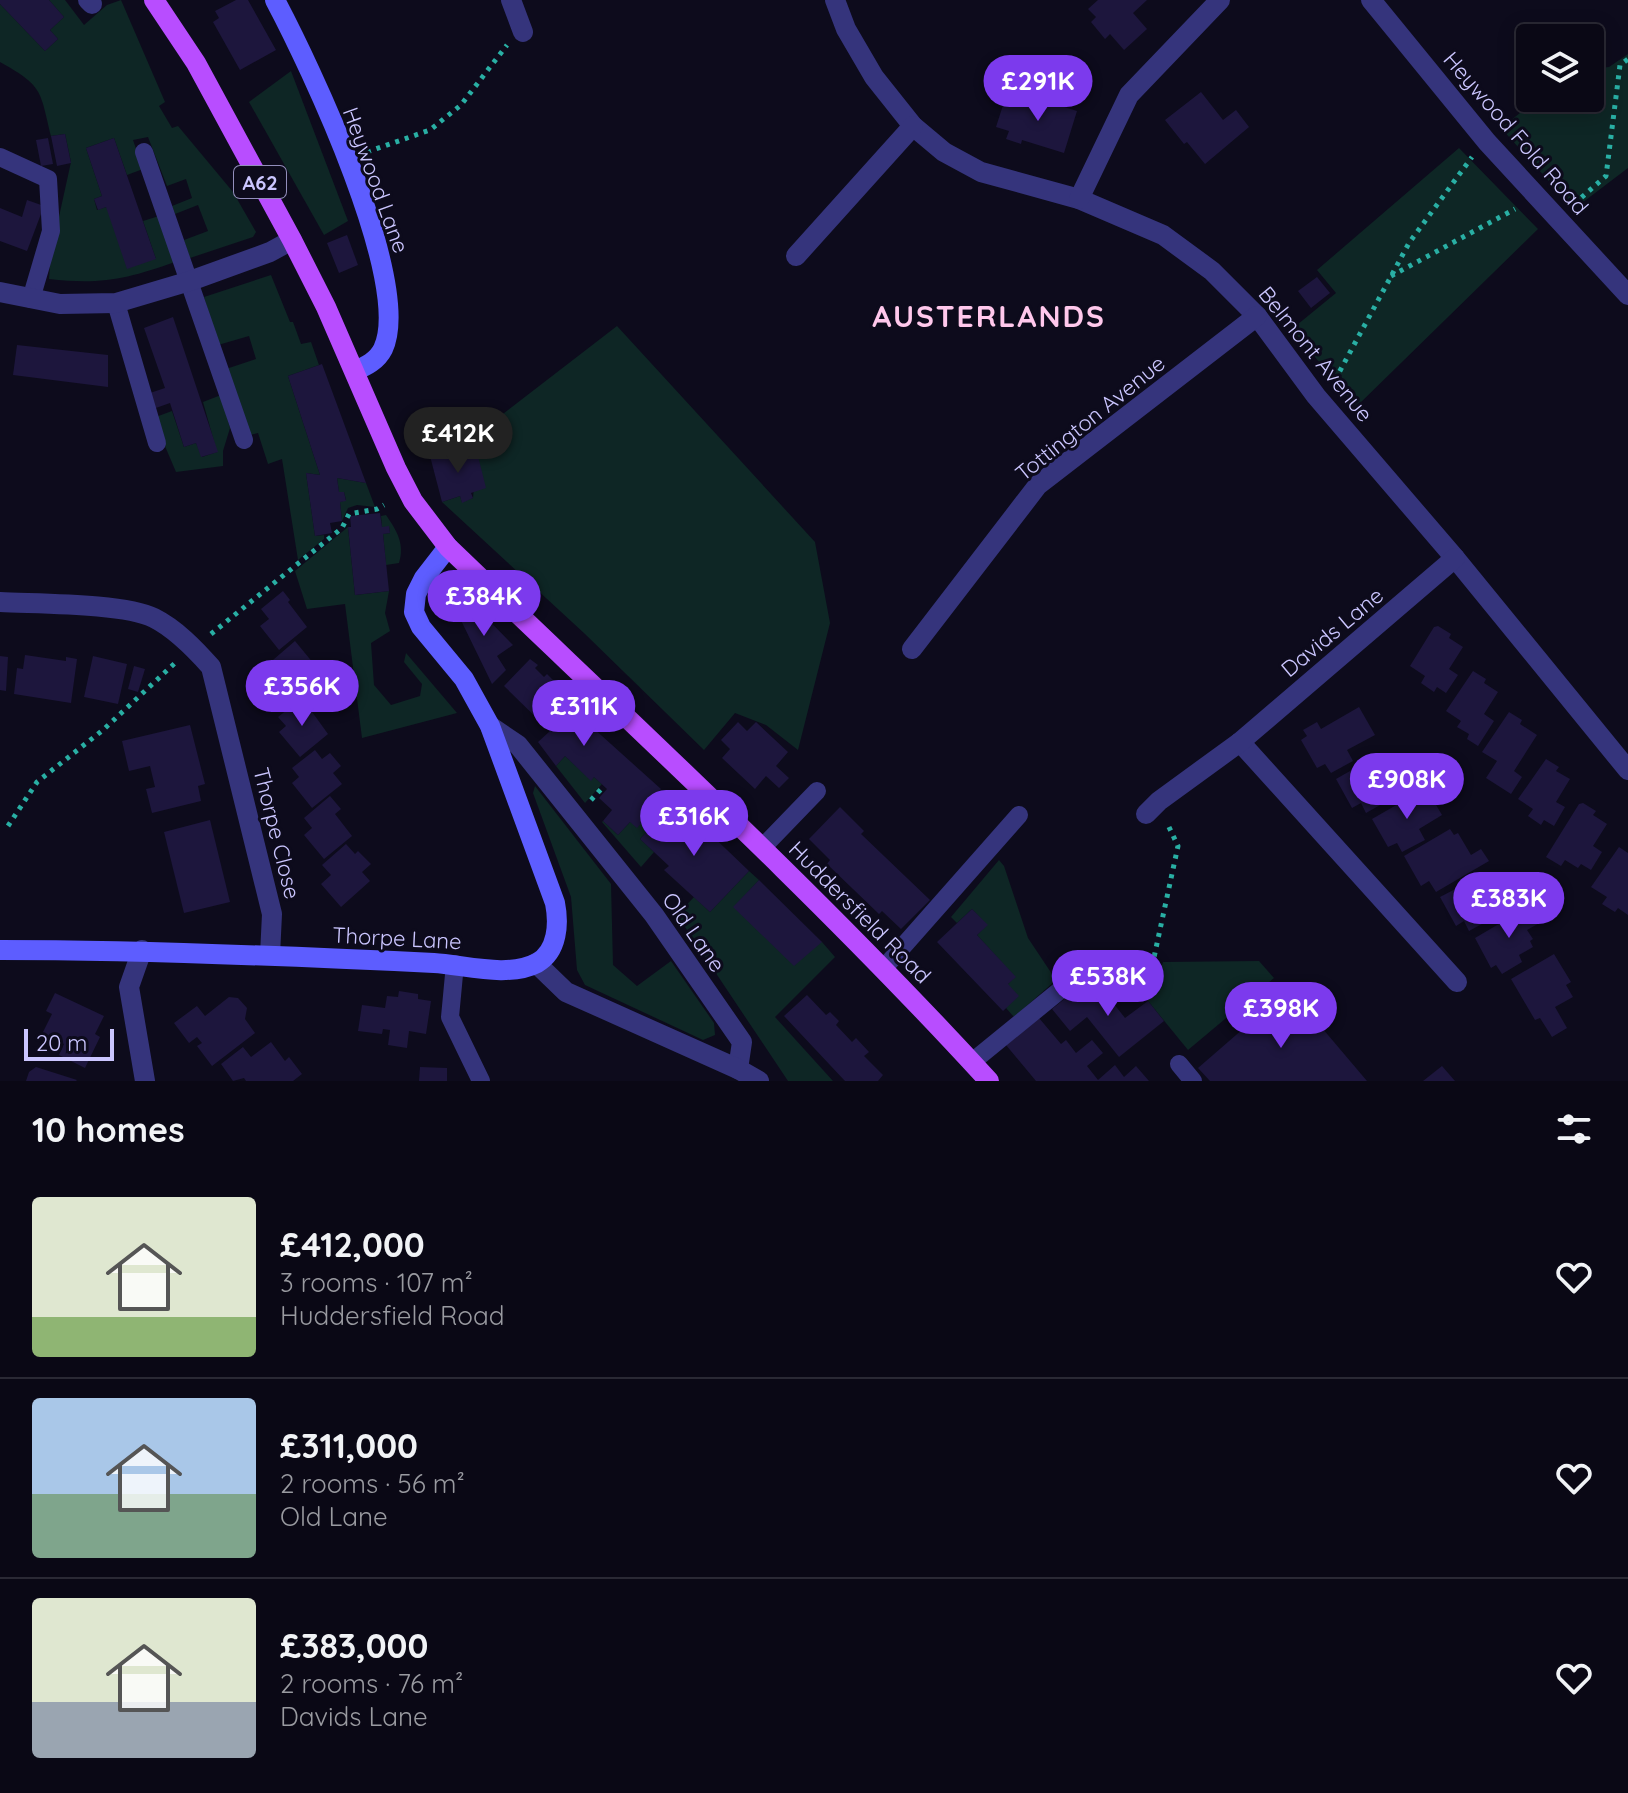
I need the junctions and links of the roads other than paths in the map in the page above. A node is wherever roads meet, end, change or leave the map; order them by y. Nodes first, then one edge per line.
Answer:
1 (154, 0) edge
2 (275, 0) edge
3 (511, 0) edge
4 (835, 0) edge
5 (1371, 0) edge
6 (1216, 1) edge
7 (523, 32) road end
8 (913, 126) junction
9 (144, 152) dead end
10 (0, 157) edge
11 (1079, 199) junction
12 (292, 240) junction
13 (796, 256) dead end
14 (190, 281) junction
15 (0, 292) edge
16 (1628, 295) edge
17 (31, 299) junction
18 (116, 303) junction
19 (1257, 316) junction
20 (355, 371) junction
21 (244, 440) dead end
22 (157, 443) dead end
23 (448, 547) junction
24 (1455, 558) junction
25 (0, 602) edge
26 (912, 649) dead end
27 (490, 726) junction
28 (1240, 742) junction
29 (1628, 770) edge
30 (817, 791) dead end
31 (1153, 808) road end
32 (1019, 815) dead end
33 (762, 848) junction
34 (0, 950) edge
35 (142, 950) junction
36 (270, 955) junction
37 (536, 963) junction
38 (455, 964) junction
39 (883, 969) junction
40 (1457, 982) dead end
41 (1064, 987) road end
42 (972, 1062) junction
43 (1179, 1064) dead end
44 (738, 1069) junction
45 (145, 1081) edge
46 (481, 1081) edge
47 (759, 1081) edge
48 (989, 1081) edge
49 (1193, 1081) edge

1 - 12 main road, Huddersfield Road / A62
2 - 20 street, Heywood Lane
3 - 7 street
4 - 8 street, Belmont Avenue
5 - 16 street, Heywood Fold Road
6 - 11 street
8 - 11 street, Belmont Avenue
8 - 13 street
9 - 14 lane
10 - 17 lane
11 - 19 street, Belmont Avenue
12 - 14 street
12 - 20 main road, Huddersfield Road / A62
14 - 18 street
14 - 21 lane
15 - 17 street
17 - 18 street
18 - 22 lane
19 - 24 street, Belmont Avenue
19 - 26 street, Tottington Avenue
20 - 23 main road, Huddersfield Road / A62
23 - 27 street, Old Lane
23 - 33 main road, Huddersfield Road / A62
24 - 28 street, Davids Lane
24 - 29 street, Belmont Avenue
25 - 36 street, Thorpe Close
27 - 37 street, Old Lane
27 - 44 street, Old Lane
28 - 31 street, Davids Lane
28 - 40 street
30 - 33 lane
32 - 39 lane
33 - 39 main road, Huddersfield Road / A62
34 - 35 street, Thorpe Lane
35 - 36 street, Thorpe Lane
35 - 45 street
36 - 38 street, Thorpe Lane
37 - 38 street, Thorpe Lane
37 - 44 street
38 - 46 lane
39 - 42 main road, Huddersfield Road / A62
41 - 42 lane
42 - 48 main road, Huddersfield Road / A62
43 - 49 lane
44 - 47 street

